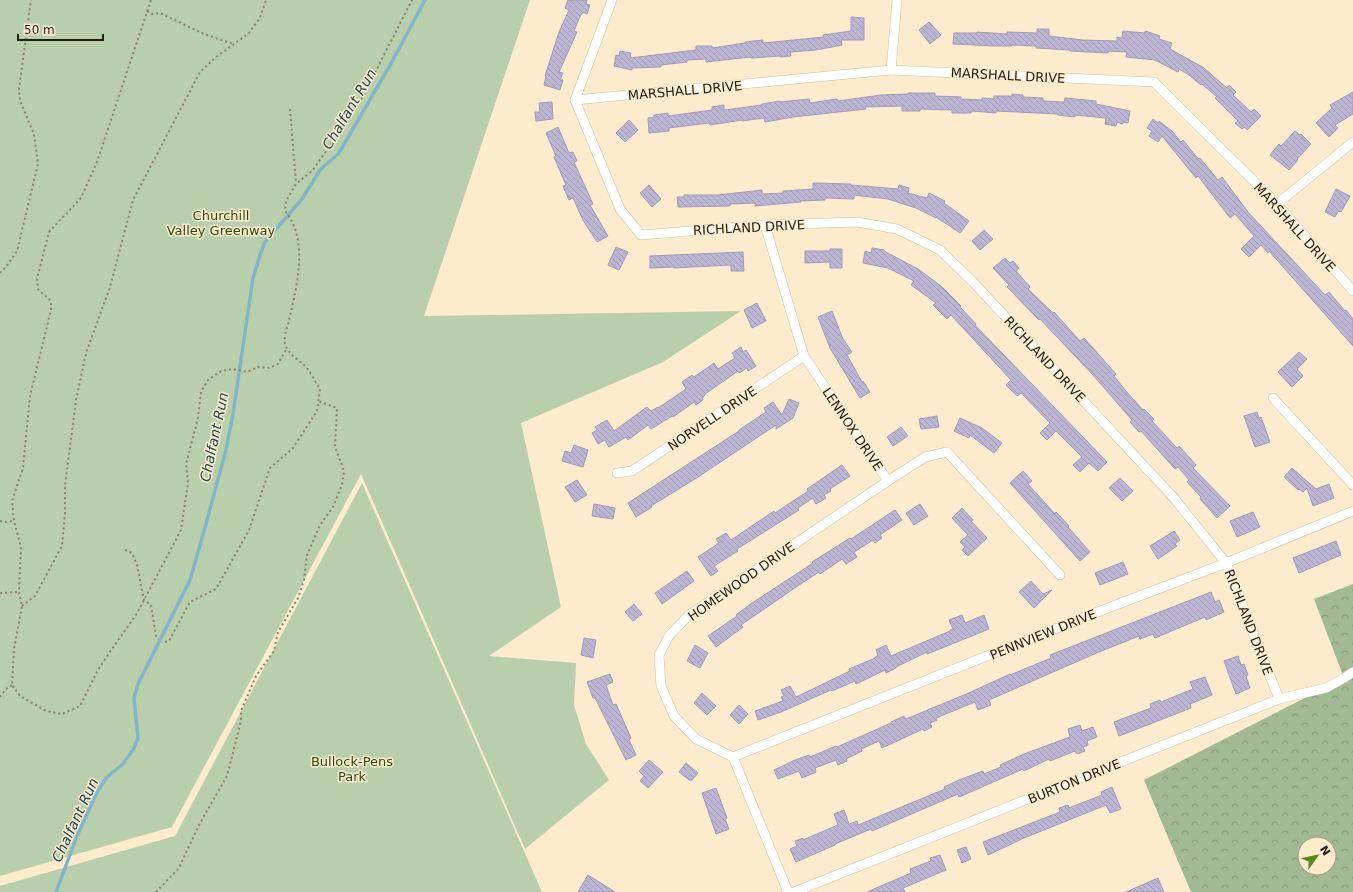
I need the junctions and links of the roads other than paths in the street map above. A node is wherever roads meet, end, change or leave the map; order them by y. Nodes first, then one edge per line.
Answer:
1 (612, 0) edge
2 (897, 0) edge
3 (890, 70) junction
4 (575, 100) junction
5 (1353, 142) edge
6 (1277, 204) junction
7 (765, 225) junction
8 (1353, 291) edge
9 (804, 356) junction
10 (1273, 398) dead end
11 (617, 473) dead end
12 (888, 481) junction
13 (1353, 485) edge
14 (1353, 510) edge
15 (1226, 563) junction
16 (1060, 575) dead end
17 (1353, 672) edge
18 (1279, 699) junction
19 (733, 758) junction
20 (788, 892) edge
21 (794, 892) edge

1 - 4 street
2 - 3 street
3 - 4 street, MARSHALL DRIVE
3 - 6 street, MARSHALL DRIVE
4 - 7 street, RICHLAND DRIVE
5 - 6 street
6 - 8 street, MARSHALL DRIVE
7 - 9 street, LENNOX DRIVE
7 - 15 street, RICHLAND DRIVE
9 - 11 street, NORVELL DRIVE
9 - 12 street, LENNOX DRIVE
10 - 13 street
12 - 16 street, LENNOX DRIVE
12 - 19 street, HOMEWOOD DRIVE
14 - 15 street, PENNVIEW DRIVE
15 - 18 street, RICHLAND DRIVE
15 - 19 street, PENNVIEW DRIVE
17 - 18 street, BURTON DRIVE
18 - 21 street, BURTON DRIVE
19 - 20 street

